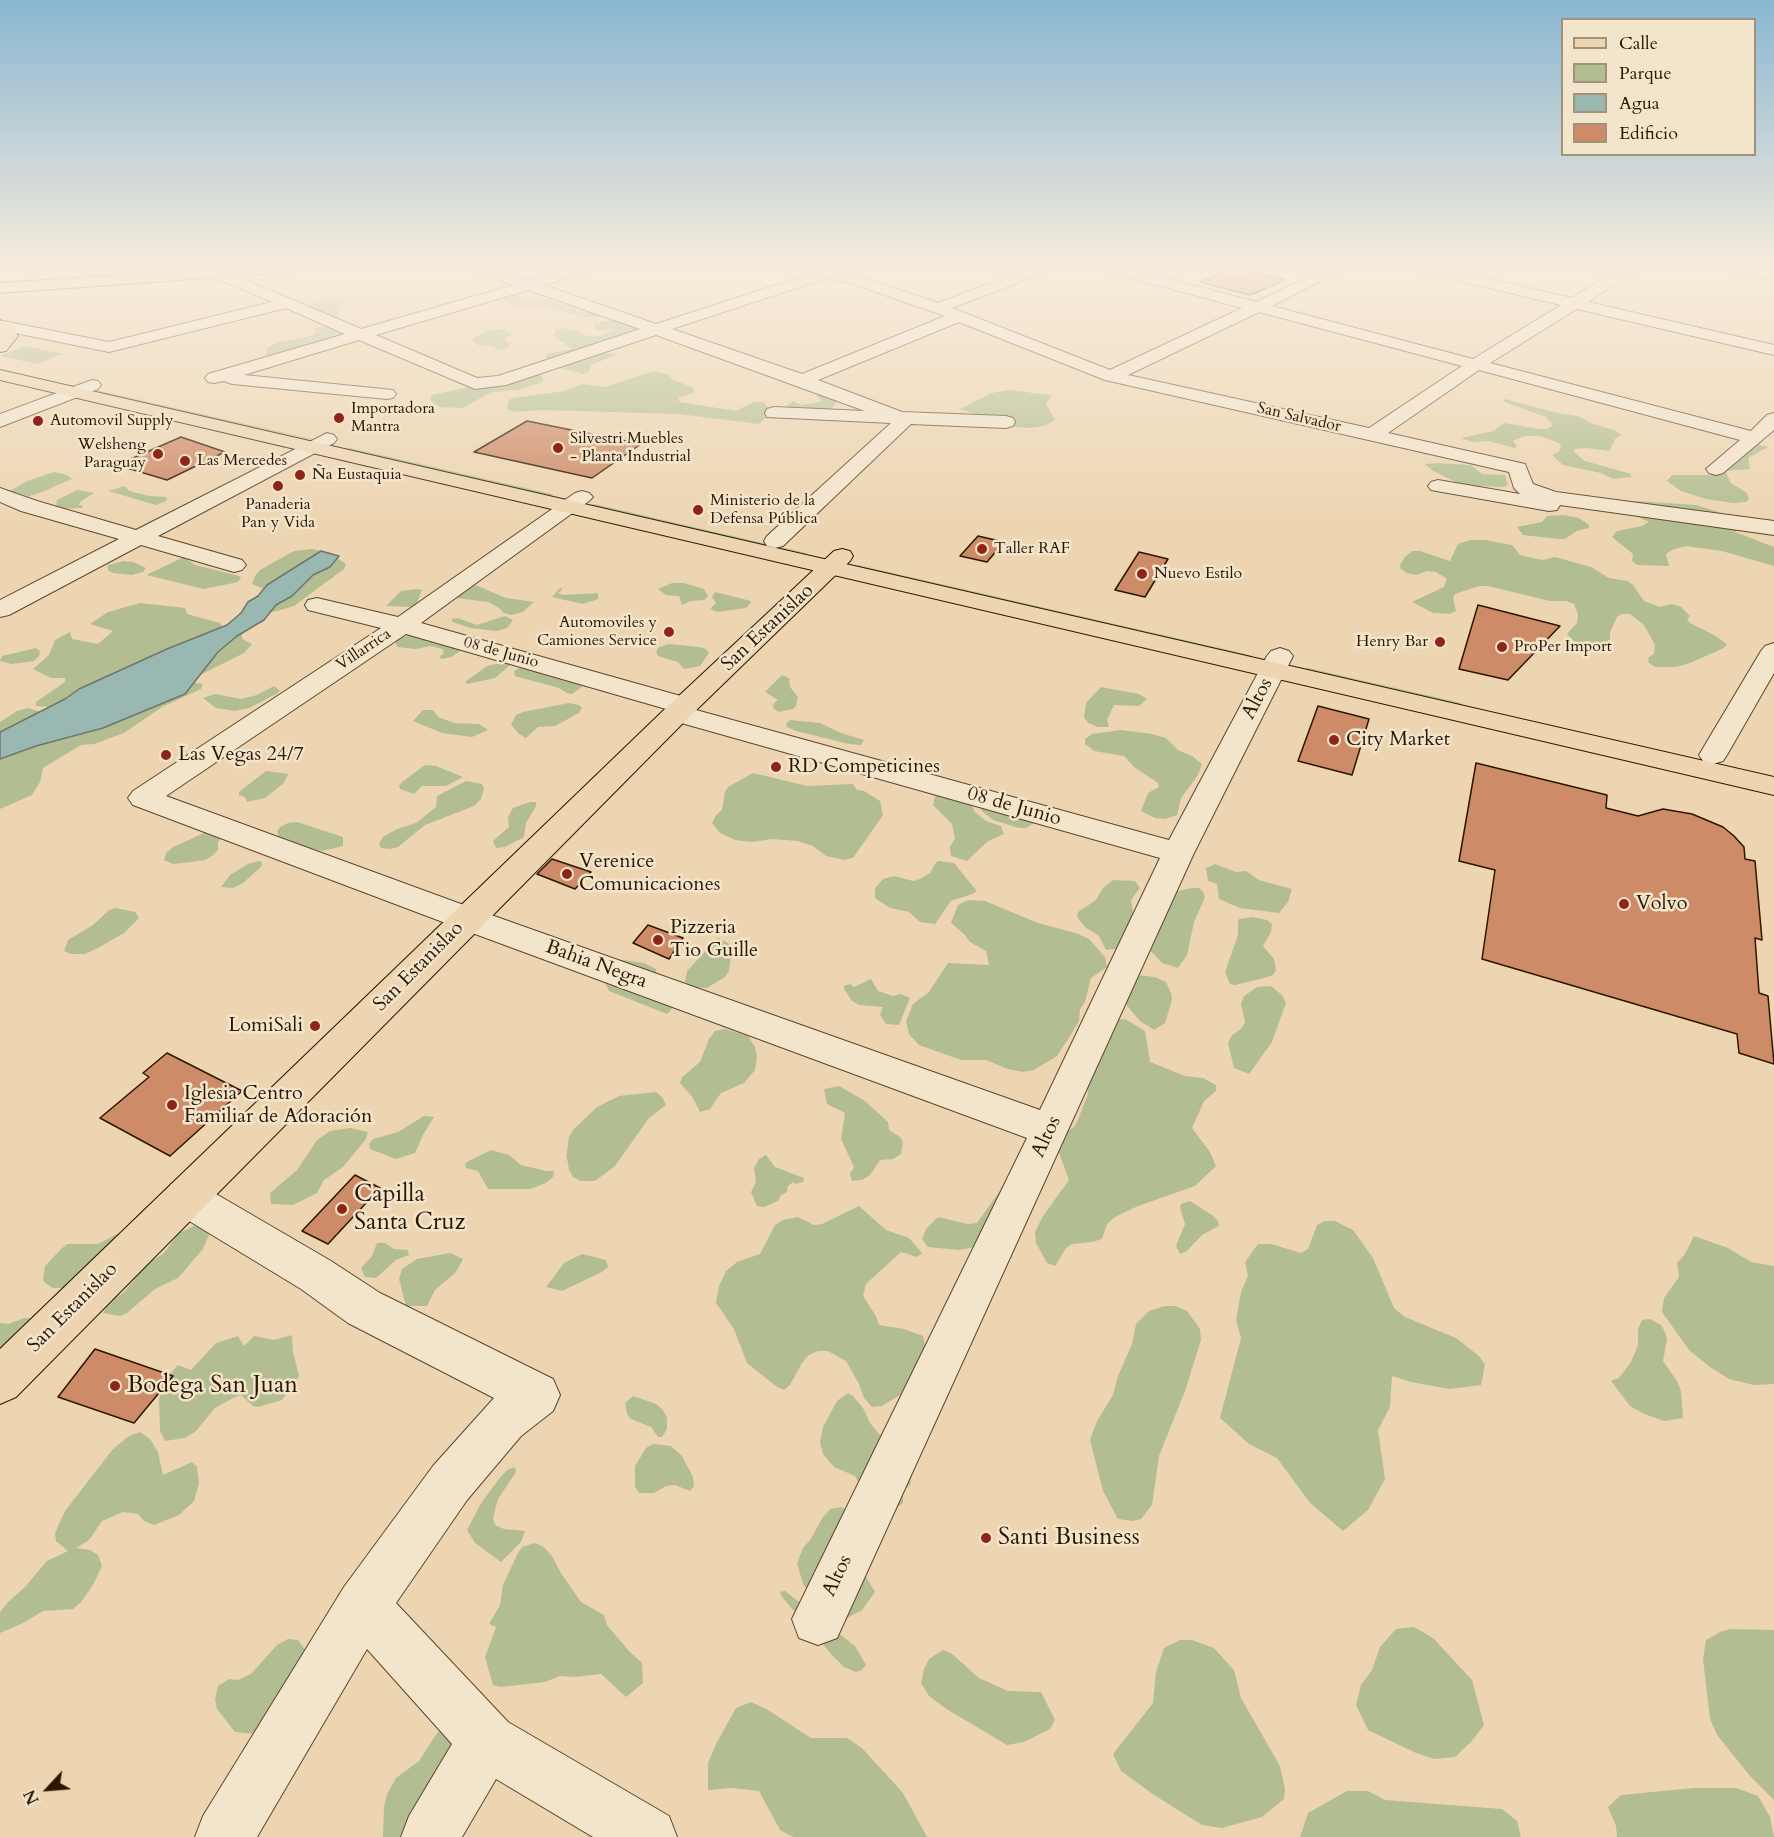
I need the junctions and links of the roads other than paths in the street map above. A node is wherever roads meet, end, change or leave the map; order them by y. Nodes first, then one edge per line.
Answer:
1 (292, 354) edge
2 (403, 354) edge
3 (584, 354) edge
4 (726, 354) edge
5 (867, 354) edge
6 (1056, 354) edge
7 (1158, 354) edge
8 (1435, 354) edge
9 (1492, 354) edge
10 (0, 364) edge
11 (1475, 364) junction
12 (0, 375) edge
13 (1112, 376) junction
14 (802, 380) junction
15 (83, 388) junction
16 (387, 393) dead end
17 (774, 413) dead end
18 (899, 417) junction
19 (1774, 419) edge
20 (0, 421) edge
21 (1006, 422) dead end
22 (1372, 435) junction
23 (1755, 438) junction
24 (319, 443) junction
25 (1716, 469) dead end
26 (1438, 486) dead end
27 (0, 495) edge
28 (574, 502) junction
29 (29, 506) junction
30 (0, 518) edge
31 (1774, 528) edge
32 (139, 538) junction
33 (775, 541) junction
34 (1774, 542) edge
35 (837, 562) junction
36 (234, 565) dead end
37 (317, 605) dead end
38 (0, 610) edge
39 (402, 625) junction
40 (1774, 651) edge
41 (1277, 663) junction
42 (681, 709) junction
43 (1479, 709) junction
44 (1713, 755) junction
45 (1774, 769) edge
46 (1774, 786) edge
47 (143, 798) joint
48 (1178, 853) junction
49 (468, 919) junction
50 (1050, 1130) junction
51 (185, 1197) junction
52 (0, 1381) edge
53 (363, 1606) junction
54 (818, 1619) dead end
55 (488, 1742) junction
56 (224, 1837) edge
57 (430, 1837) edge
58 (648, 1837) edge

1 - 16 street
2 - 3 street
4 - 14 street
5 - 14 street
6 - 13 street, San Salvador
7 - 13 street
8 - 11 street
9 - 11 street
10 - 15 main road
11 - 22 street
11 - 23 street
12 - 15 main road
13 - 22 street, San Salvador
14 - 18 street
15 - 20 street
15 - 24 main road
17 - 18 street
18 - 21 street
18 - 33 street
19 - 23 street
22 - 31 street, San Salvador
23 - 25 street
24 - 28 main road
24 - 32 street
26 - 34 street
27 - 29 street
28 - 33 main road
28 - 35 main road
28 - 39 street, Villarrica
29 - 30 street
29 - 32 street
32 - 36 street
32 - 38 street
33 - 35 main road
35 - 41 main road
35 - 42 main road, San Estanislao
37 - 39 street, 08 de Junio
39 - 42 street, 08 de Junio
39 - 47 street, Villarrica
40 - 44 street
41 - 43 main road
41 - 48 street, Altos
42 - 48 street, 08 de Junio
42 - 49 main road, San Estanislao
43 - 44 main road
43 - 46 main road
44 - 45 main road
47 - 49 street, Bahia Negra
48 - 50 street, Altos
49 - 50 street, Bahia Negra
49 - 51 main road, San Estanislao
50 - 54 street, Altos
51 - 52 main road, San Estanislao
51 - 53 street
53 - 55 street
53 - 56 street
55 - 57 street
55 - 58 street

